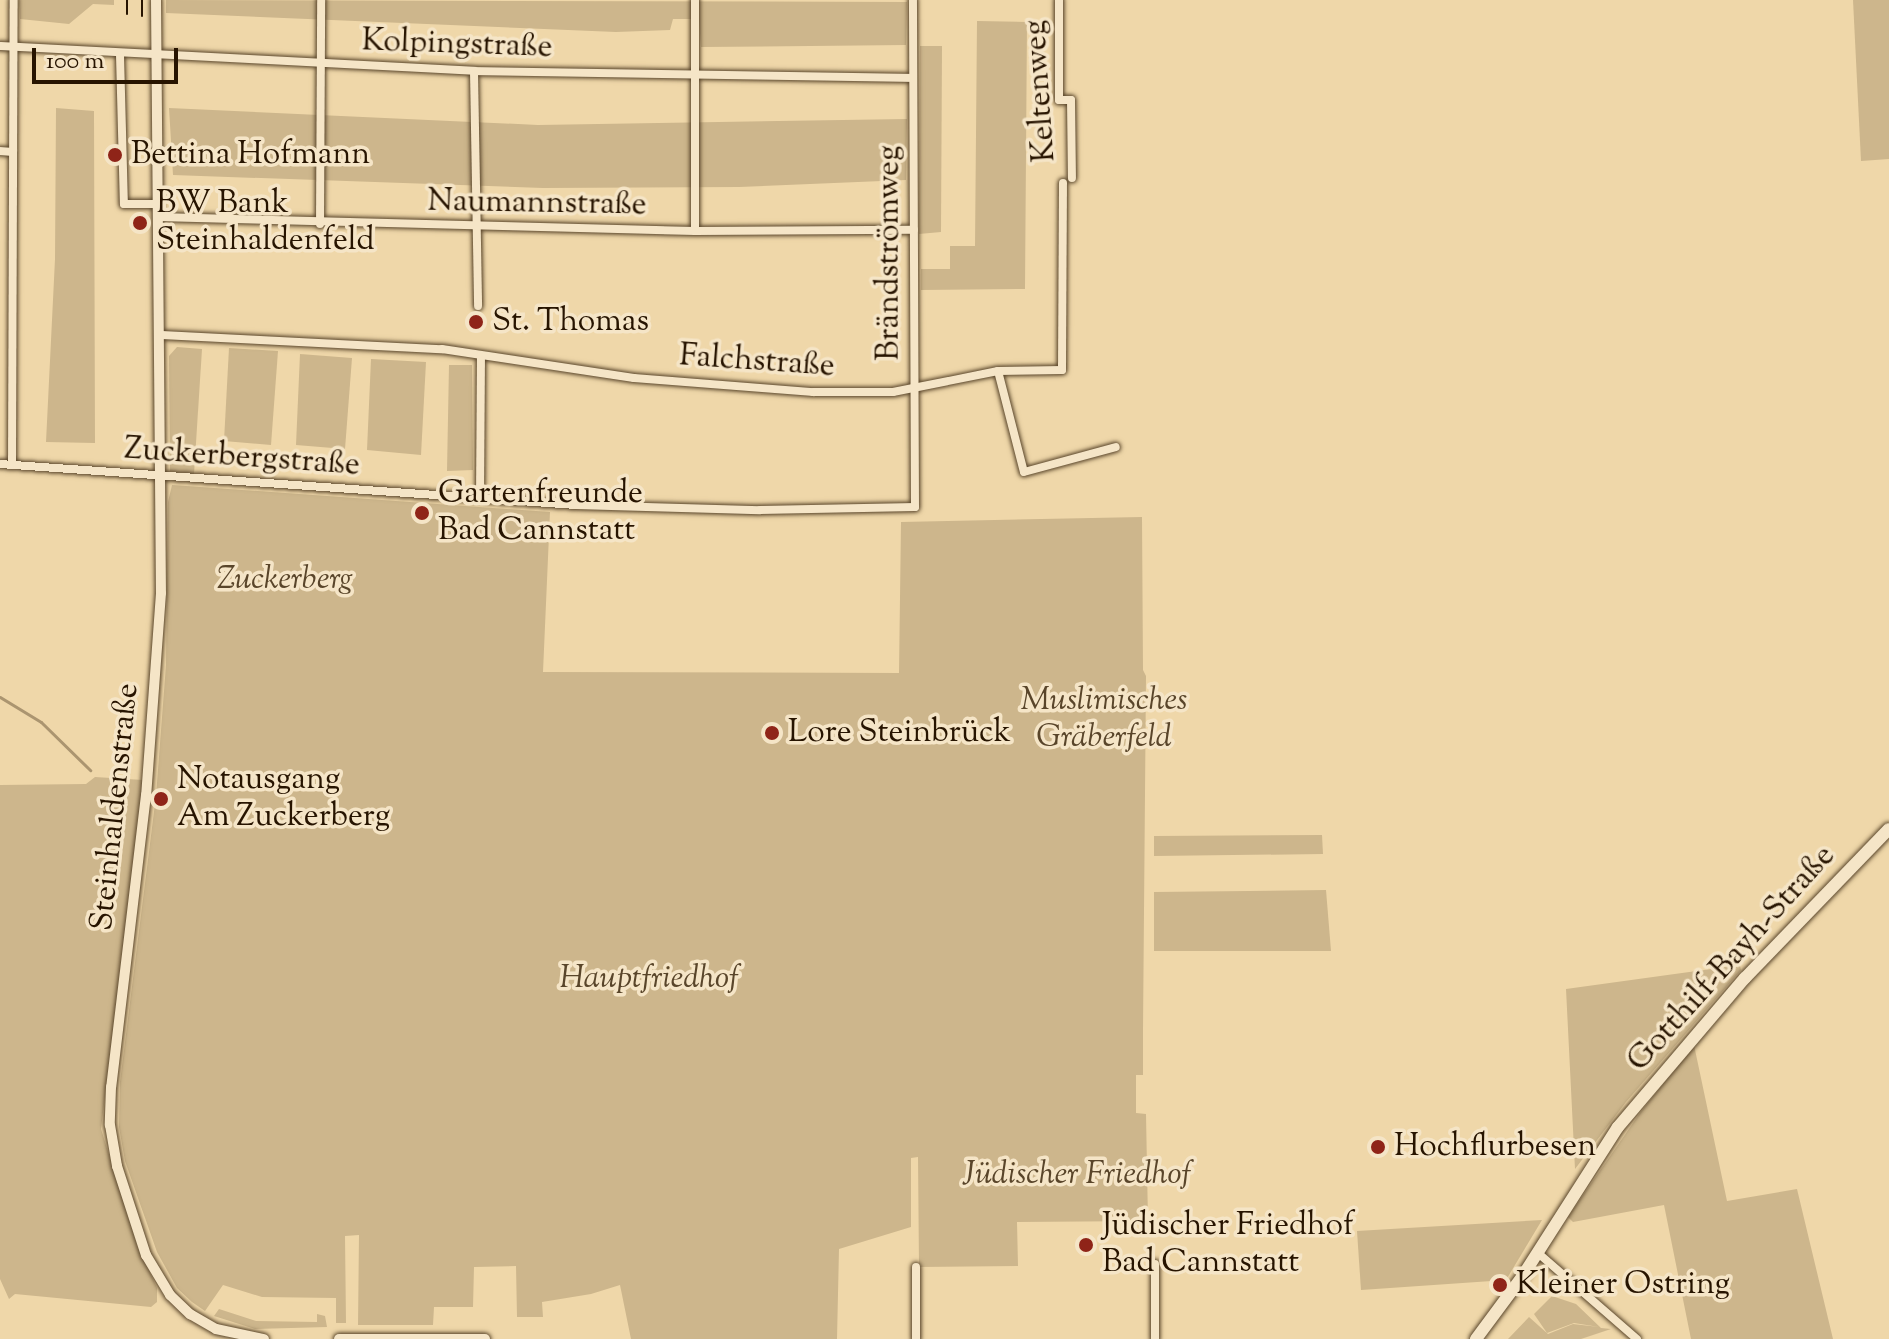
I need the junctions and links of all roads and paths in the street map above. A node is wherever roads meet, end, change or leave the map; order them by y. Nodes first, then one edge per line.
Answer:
1 (14, 0) edge
2 (156, 0) edge
3 (321, 0) edge
4 (695, 0) edge
5 (913, 0) edge
6 (1059, 0) edge
7 (0, 46) edge
8 (12, 47) junction
9 (120, 55) junction
10 (154, 56) junction
11 (322, 64) junction
12 (474, 71) junction
13 (694, 76) junction
14 (913, 78) junction
15 (0, 151) edge
16 (13, 152) junction
17 (1072, 178) dead end
18 (1063, 183) dead end
19 (158, 204) junction
20 (158, 217) junction
21 (320, 224) junction
22 (478, 227) junction
23 (914, 230) junction
24 (695, 231) junction
25 (478, 306) dead end
26 (161, 335) junction
27 (481, 356) junction
28 (1062, 370) joint
29 (998, 371) junction
30 (915, 387) junction
31 (1116, 447) dead end
32 (0, 464) edge
33 (12, 465) junction
34 (163, 477) junction
35 (480, 498) junction
36 (915, 507) joint
37 (1889, 829) edge
38 (1538, 1253) junction
39 (1155, 1264) dead end
40 (916, 1267) dead end
41 (264, 1339) edge
42 (339, 1339) edge
43 (485, 1339) edge
44 (916, 1339) edge
45 (1155, 1339) edge
46 (1476, 1339) edge
47 (1637, 1339) edge

1 - 8 street
2 - 10 street, Steinhaldenstraße
3 - 11 street
4 - 13 street
5 - 14 street, Brändströmweg
6 - 17 street, Keltenweg
7 - 8 street, Kolpingstraße
8 - 9 street, Kolpingstraße
8 - 16 street
9 - 10 street, Kolpingstraße
9 - 19 street
10 - 11 street, Kolpingstraße
10 - 19 street, Steinhaldenstraße
11 - 12 street, Kolpingstraße
11 - 21 street
12 - 13 street, Kolpingstraße
12 - 22 street
13 - 14 street, Kolpingstraße
13 - 24 street
14 - 23 street, Brändströmweg
15 - 16 street
16 - 33 street
18 - 28 street, Keltenweg
19 - 20 street, Steinhaldenstraße
20 - 21 street, Naumannstraße
20 - 26 street, Steinhaldenstraße
21 - 22 street, Naumannstraße
22 - 24 street, Naumannstraße
22 - 25 street
23 - 24 street, Naumannstraße
23 - 30 street, Brändströmweg
26 - 27 street, Falchstraße
26 - 34 street, Steinhaldenstraße
27 - 30 street, Falchstraße
27 - 35 street
28 - 29 street, Falchstraße
29 - 30 street, Falchstraße
29 - 31 street
30 - 36 street, Brändströmweg
32 - 33 street, Zuckerbergstraße
33 - 34 street, Zuckerbergstraße
34 - 35 street, Zuckerbergstraße
34 - 41 street, Steinhaldenstraße
35 - 36 street, Zuckerbergstraße
37 - 38 main road, Gotthilf-Bayh-Straße
38 - 46 main road, Gotthilf-Bayh-Straße
38 - 47 street
39 - 45 street
40 - 44 street
42 - 43 street

